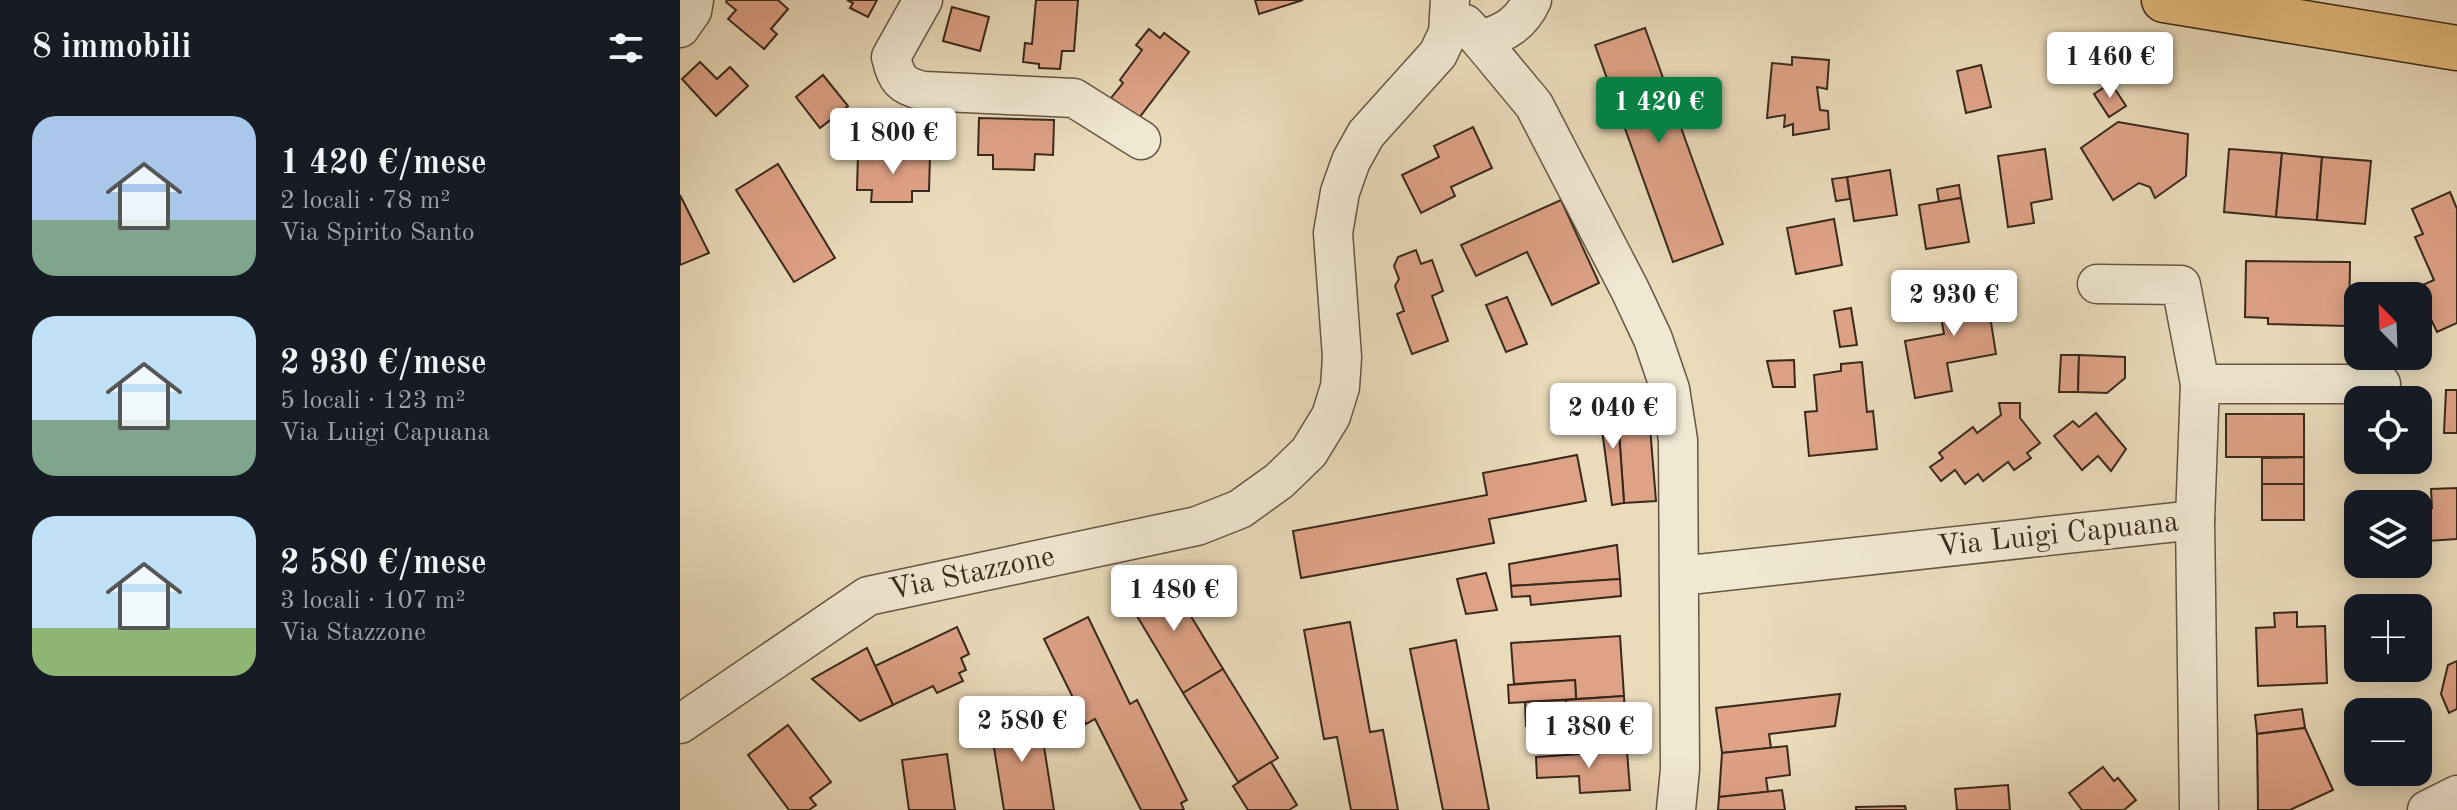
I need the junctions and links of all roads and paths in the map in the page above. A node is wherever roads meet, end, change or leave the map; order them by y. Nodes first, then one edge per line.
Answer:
1 (694, 0) edge
2 (923, 0) edge
3 (1451, 0) edge
4 (2164, 0) edge
5 (1525, 11) edge
6 (680, 28) edge
7 (1480, 40) junction
8 (2457, 48) edge
9 (1534, 105) junction
10 (1141, 140) dead end
11 (2097, 284) dead end
12 (2200, 384) junction
13 (2381, 384) dead end
14 (2195, 520) junction
15 (1680, 576) junction
16 (680, 724) edge
17 (2457, 795) edge
18 (1676, 810) edge
19 (2199, 810) edge
20 (2427, 810) edge

1 - 6 street
2 - 10 street
3 - 7 street
3 - 16 street, Via Stazzone
4 - 8 main road
5 - 7 street
5 - 9 street
7 - 9 street
9 - 15 street
11 - 12 street
12 - 13 street
12 - 14 street
14 - 15 street, Via Luigi Capuana
14 - 19 street, Via Luigi Capuana
15 - 18 street
17 - 20 street

